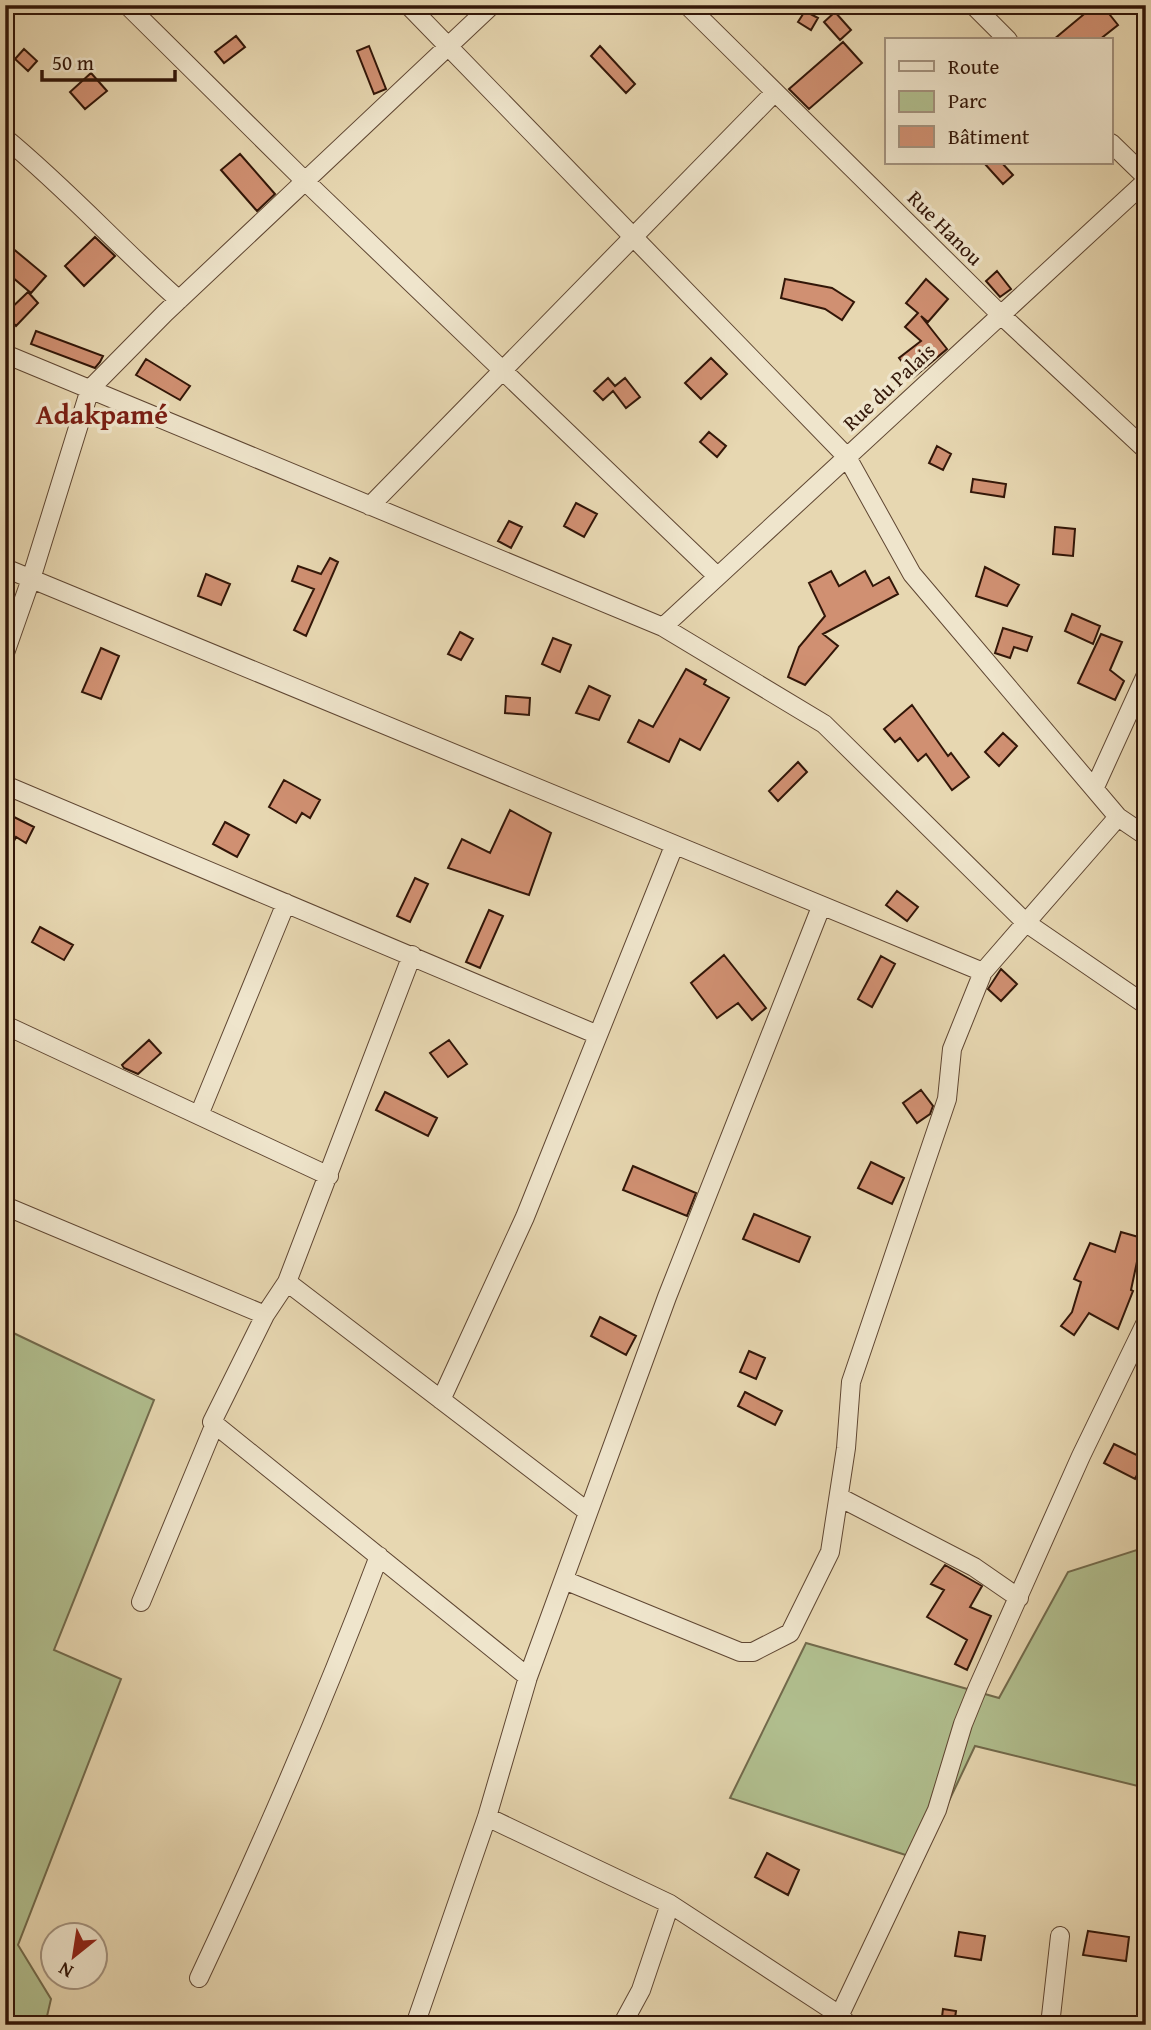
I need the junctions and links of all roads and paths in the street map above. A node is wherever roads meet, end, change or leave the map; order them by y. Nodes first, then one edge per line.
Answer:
1 (127, 5) edge
2 (408, 5) edge
3 (492, 5) edge
4 (687, 5) edge
5 (972, 5) edge
6 (1006, 38) edge
7 (448, 46) junction
8 (775, 92) junction
9 (5, 138) edge
10 (1112, 144) edge
11 (1146, 179) edge
12 (304, 180) junction
13 (633, 238) junction
14 (179, 300) junction
15 (1000, 315) junction
16 (5, 354) edge
17 (502, 370) junction
18 (90, 388) junction
19 (1146, 450) edge
20 (847, 457) junction
21 (370, 506) junction
22 (5, 568) edge
23 (717, 576) junction
24 (31, 579) junction
25 (663, 627) junction
26 (5, 653) edge
27 (1146, 675) edge
28 (5, 785) edge
29 (1096, 787) junction
30 (1118, 817) junction
31 (1146, 836) edge
32 (674, 846) junction
33 (286, 903) junction
34 (821, 907) junction
35 (1025, 922) junction
36 (412, 956) junction
37 (983, 972) junction
38 (1146, 1005) edge
39 (5, 1025) edge
40 (598, 1035) junction
41 (198, 1115) junction
42 (329, 1176) junction
43 (5, 1206) edge
44 (287, 1282) junction
45 (265, 1315) junction
46 (1146, 1322) edge
47 (441, 1399) junction
48 (214, 1426) junction
49 (839, 1497) junction
50 (589, 1512) junction
51 (379, 1556) junction
52 (564, 1580) junction
53 (1018, 1598) junction
54 (142, 1602) dead end
55 (528, 1677) junction
56 (488, 1817) junction
57 (670, 1904) junction
58 (1060, 1936) dead end
59 (198, 1978) dead end
60 (841, 2022) edge
61 (415, 2025) edge
62 (622, 2025) edge
63 (1050, 2025) edge

1 - 12 street
2 - 7 street
3 - 7 street
4 - 8 street, Rue Hanou
5 - 6 street
7 - 12 street
7 - 13 street
8 - 13 street
8 - 15 street, Rue Hanou
9 - 14 street
10 - 11 street
11 - 15 street, Rue du Palais
12 - 14 street
12 - 17 street
13 - 17 street
13 - 20 street
14 - 18 street
15 - 19 street, Rue Hanou
15 - 20 street, Rue du Palais
16 - 18 street
17 - 21 street
17 - 23 street
18 - 21 street
18 - 24 street
20 - 23 street, Rue du Palais
20 - 29 street
21 - 25 street
22 - 24 street
23 - 25 street, Rue du Palais
24 - 26 street
24 - 32 street
25 - 35 street
27 - 29 street
28 - 33 street
29 - 30 street
30 - 31 street
30 - 35 street
32 - 34 street
32 - 40 street
33 - 36 street
33 - 41 street
34 - 37 street
34 - 50 street
35 - 37 street
35 - 38 street
36 - 40 street
36 - 42 street
37 - 49 street
39 - 41 street
40 - 47 street
41 - 42 street
42 - 44 street
43 - 45 street
44 - 45 street
44 - 47 street
45 - 48 street
46 - 53 street
47 - 50 street
48 - 51 street
48 - 54 street
49 - 52 street
49 - 53 street
50 - 52 street
51 - 55 street
51 - 59 street
52 - 55 street
53 - 60 street
55 - 56 street
56 - 57 street
56 - 61 street
57 - 60 street
57 - 62 street
58 - 63 street

